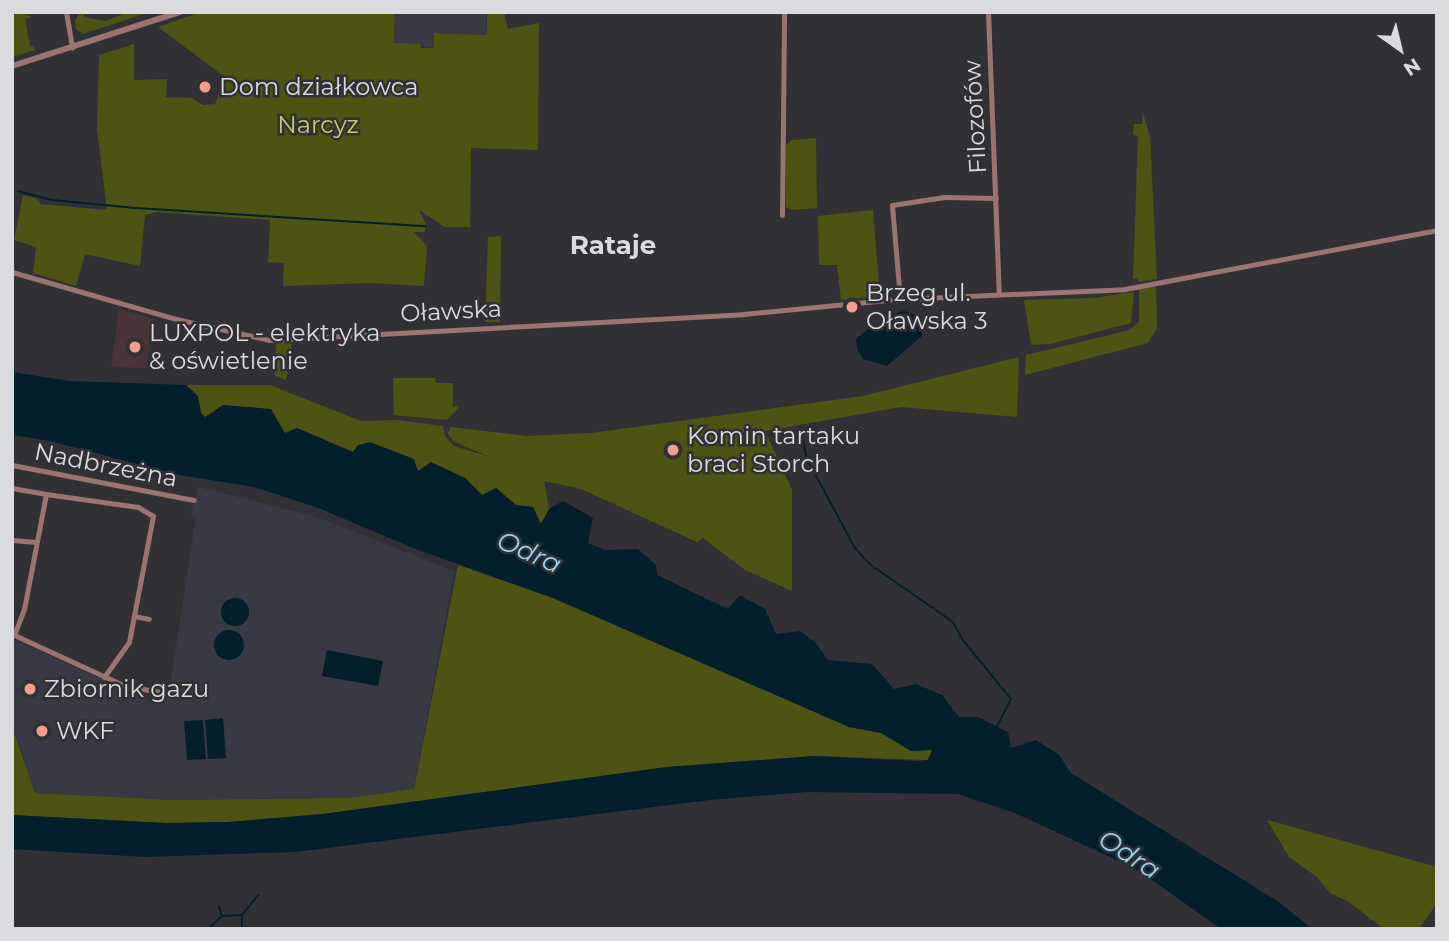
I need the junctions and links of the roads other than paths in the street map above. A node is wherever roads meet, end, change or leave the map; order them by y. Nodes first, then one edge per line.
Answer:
1 (66, 12) edge
2 (180, 12) edge
3 (784, 12) edge
4 (988, 12) edge
5 (72, 47) junction
6 (12, 66) edge
7 (996, 198) junction
8 (782, 215) dead end
9 (1437, 230) edge
10 (12, 272) edge
11 (999, 293) junction
12 (900, 299) junction
13 (12, 465) edge
14 (12, 488) edge
15 (46, 494) junction
16 (194, 500) dead end
17 (12, 540) edge
18 (36, 542) junction
19 (134, 617) junction
20 (149, 619) dead end
21 (13, 635) edge
22 (104, 677) junction
23 (166, 693) dead end

1 - 5 street
2 - 5 street
3 - 8 street
4 - 7 street, Filozofów
5 - 6 street
7 - 11 street
7 - 12 street, Filozofów
9 - 11 street, Oławska
10 - 12 street, Oławska
11 - 12 street, Oławska
13 - 16 street, Nadbrzeżna
14 - 15 street
15 - 18 street
15 - 19 street
17 - 18 street
18 - 21 street
19 - 20 street
19 - 22 street
21 - 22 street
22 - 23 street

